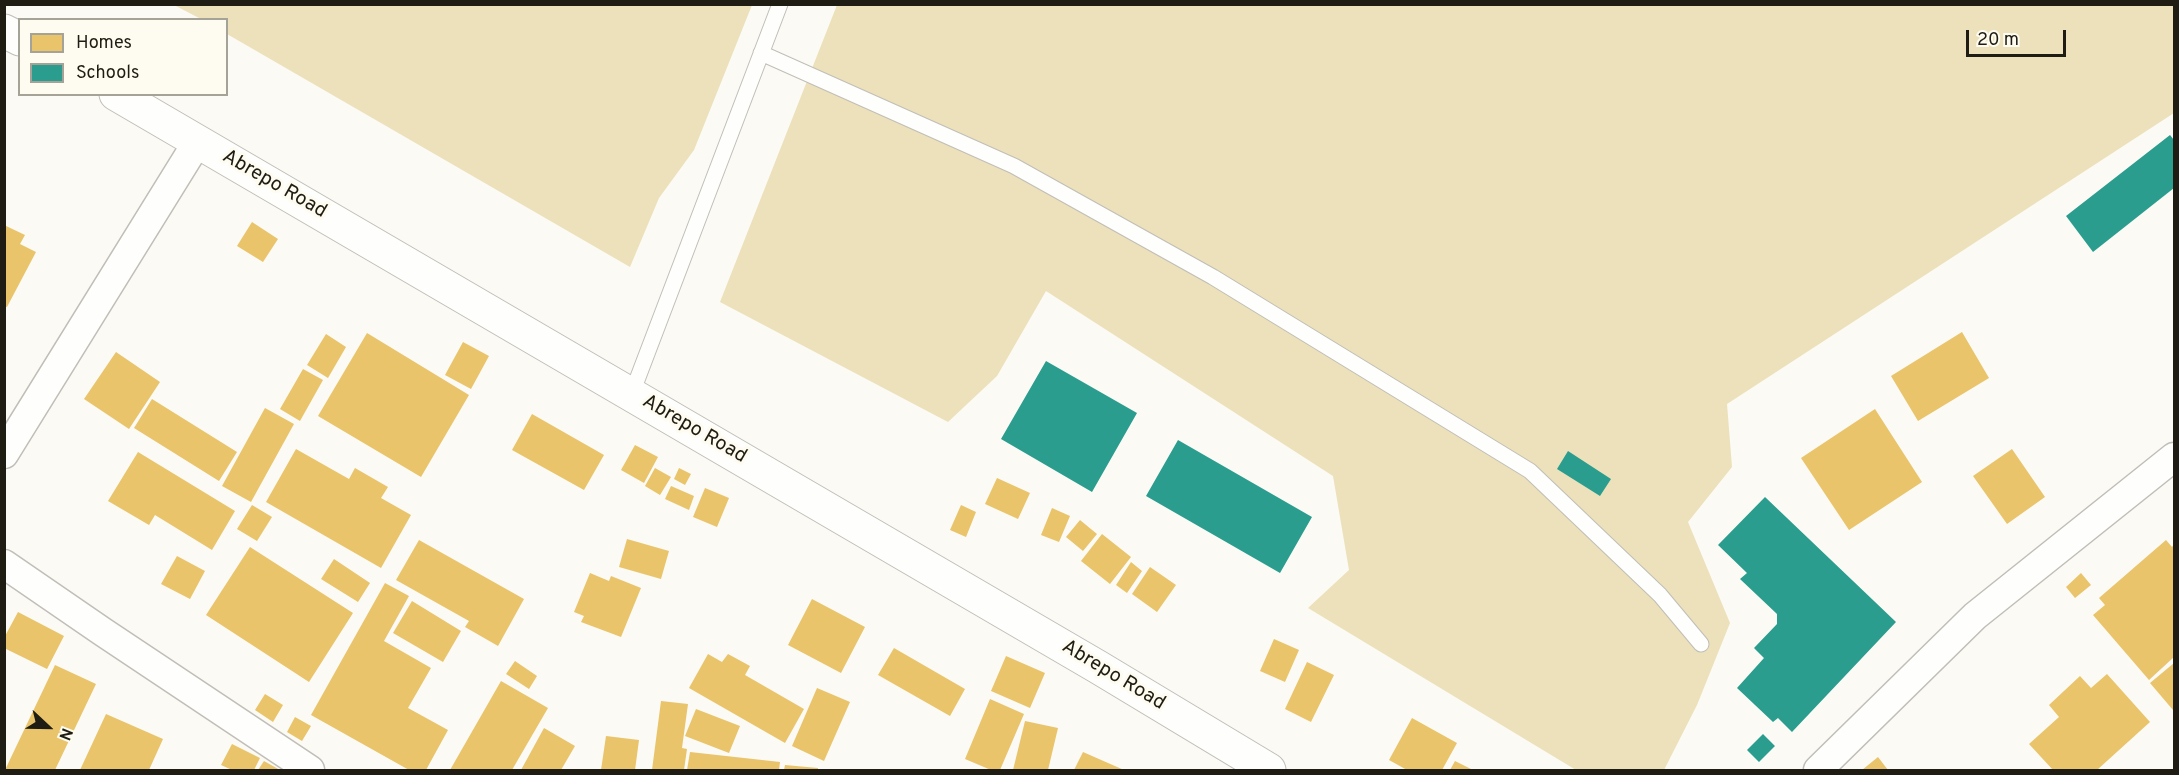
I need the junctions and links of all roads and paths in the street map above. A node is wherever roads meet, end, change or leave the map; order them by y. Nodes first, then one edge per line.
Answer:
1 (780, 4) edge
2 (4, 31) edge
3 (18, 38) edge
4 (761, 53) junction
5 (119, 96) edge
6 (198, 141) junction
7 (632, 393) junction
8 (4, 454) edge
9 (2175, 457) edge
10 (4, 564) edge
11 (1701, 644) dead end
12 (310, 771) edge
13 (1269, 771) edge
14 (1818, 771) edge

1 - 4 lane
2 - 3 main road
4 - 7 lane
4 - 11 lane
5 - 6 main road, Abrepo Road
6 - 7 main road, Abrepo Road
6 - 8 street
7 - 13 main road, Abrepo Road
9 - 14 street
10 - 12 street

